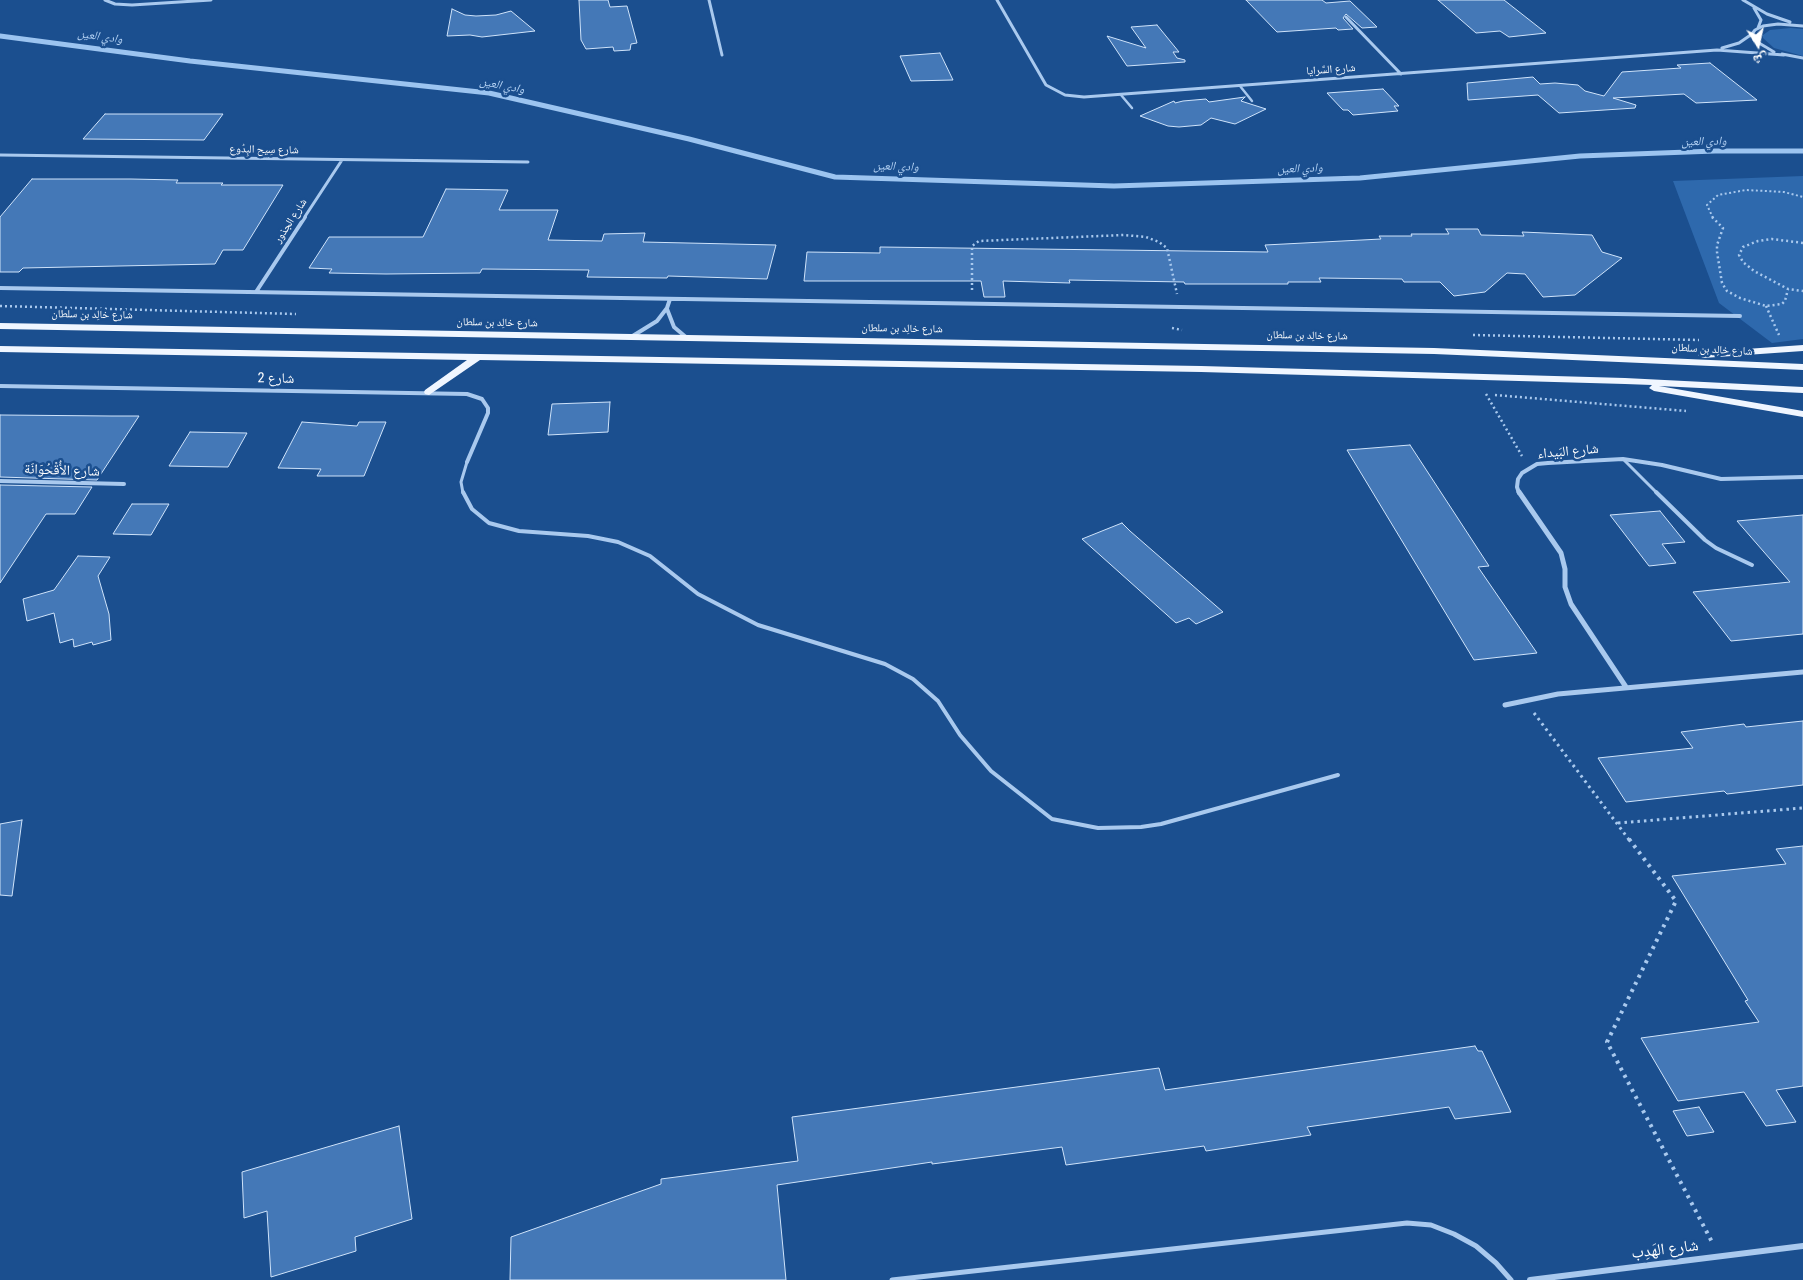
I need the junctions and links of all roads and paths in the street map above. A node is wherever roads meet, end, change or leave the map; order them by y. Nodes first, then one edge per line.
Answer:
1 (105, 0) edge
2 (211, 0) edge
3 (708, 0) edge
4 (997, 0) edge
5 (1743, 0) edge
6 (1750, 4) junction
7 (1346, 17) dead end
8 (1803, 26) edge
9 (1758, 28) junction
10 (1752, 34) junction
11 (1717, 50) junction
12 (1784, 55) junction
13 (722, 56) dead end
14 (1803, 60) edge
15 (1401, 74) junction
16 (1240, 86) junction
17 (1121, 95) junction
18 (1252, 101) dead end
19 (1132, 108) dead end
20 (0, 155) edge
21 (342, 160) junction
22 (528, 162) dead end
23 (1803, 197) edge
24 (1803, 243) edge
25 (0, 288) edge
26 (1788, 289) junction
27 (1803, 291) edge
28 (256, 292) junction
29 (670, 299) junction
30 (972, 304) junction
31 (1766, 306) junction
32 (1179, 307) junction
33 (667, 308) junction
34 (1740, 316) dead end
35 (0, 326) edge
36 (631, 337) junction
37 (687, 338) junction
38 (1803, 348) edge
39 (0, 349) edge
40 (1790, 350) junction
41 (478, 357) junction
42 (1626, 358) junction
43 (1803, 367) edge
44 (1625, 381) junction
45 (0, 386) edge
46 (1803, 390) edge
47 (429, 392) junction
48 (1477, 393) dead end
49 (1486, 394) junction
50 (1689, 411) dead end
51 (1803, 414) edge
52 (1623, 459) junction
53 (466, 462) joint
54 (1528, 468) junction
55 (1803, 477) edge
56 (0, 481) edge
57 (124, 484) dead end
58 (1752, 565) dead end
59 (1803, 672) edge
60 (1626, 687) junction
61 (1525, 700) junction
62 (1505, 704) dead end
63 (1338, 775) dead end
64 (1803, 808) edge
65 (1617, 823) junction
66 (1803, 1246) edge
67 (1720, 1257) junction
68 (892, 1280) edge
69 (1511, 1280) edge
70 (1530, 1280) edge

1 - 2 street
3 - 13 street
4 - 17 street, شارع السَّرايا
5 - 6 street
6 - 8 street
6 - 9 street
7 - 15 street
8 - 9 street
9 - 10 street, شارع السَّرايا
10 - 11 street, شارع السَّرايا
10 - 12 street
11 - 12 street, شارع السَّرايا
11 - 15 street, شارع السَّرايا
12 - 14 street
15 - 16 street, شارع السَّرايا
16 - 17 street, شارع السَّرايا
16 - 18 lane
17 - 19 lane
20 - 21 street, شارع سِيح البِدُوع
21 - 22 street, شارع سِيح البِدُوع
21 - 28 street, شارع الجذور
23 - 31 path
24 - 26 path
25 - 28 street
26 - 27 path
26 - 31 path
28 - 29 street
29 - 30 street
29 - 33 street
30 - 32 street
30 - 32 path
31 - 40 path
32 - 34 street
33 - 36 street
33 - 37 street
35 - 36 main road, شارع خالِد بن سلطان
36 - 37 main road, شارع خالِد بن سلطان
37 - 42 main road, شارع خالِد بن سلطان
38 - 40 main road
39 - 41 main road
40 - 42 main road
41 - 44 main road
41 - 47 main road
42 - 43 main road, شارع خالِد بن سلطان
44 - 46 main road
44 - 51 main road
45 - 47 street, شارع 2
47 - 53 street, شارع 2
48 - 49 path
49 - 50 path
49 - 54 path
52 - 54 street, شارع البَيداء
52 - 55 street, شارع البَيداء
52 - 58 lane
53 - 63 lane
54 - 60 street, شارع البَيداء
56 - 57 street, شارع الأُقْحُوَانَة
59 - 60 street
60 - 61 street
61 - 62 street
61 - 65 path
64 - 65 path
65 - 67 path
66 - 67 street, شارع الهَدِب
67 - 70 street, شارع الهَدِب
68 - 69 lane

